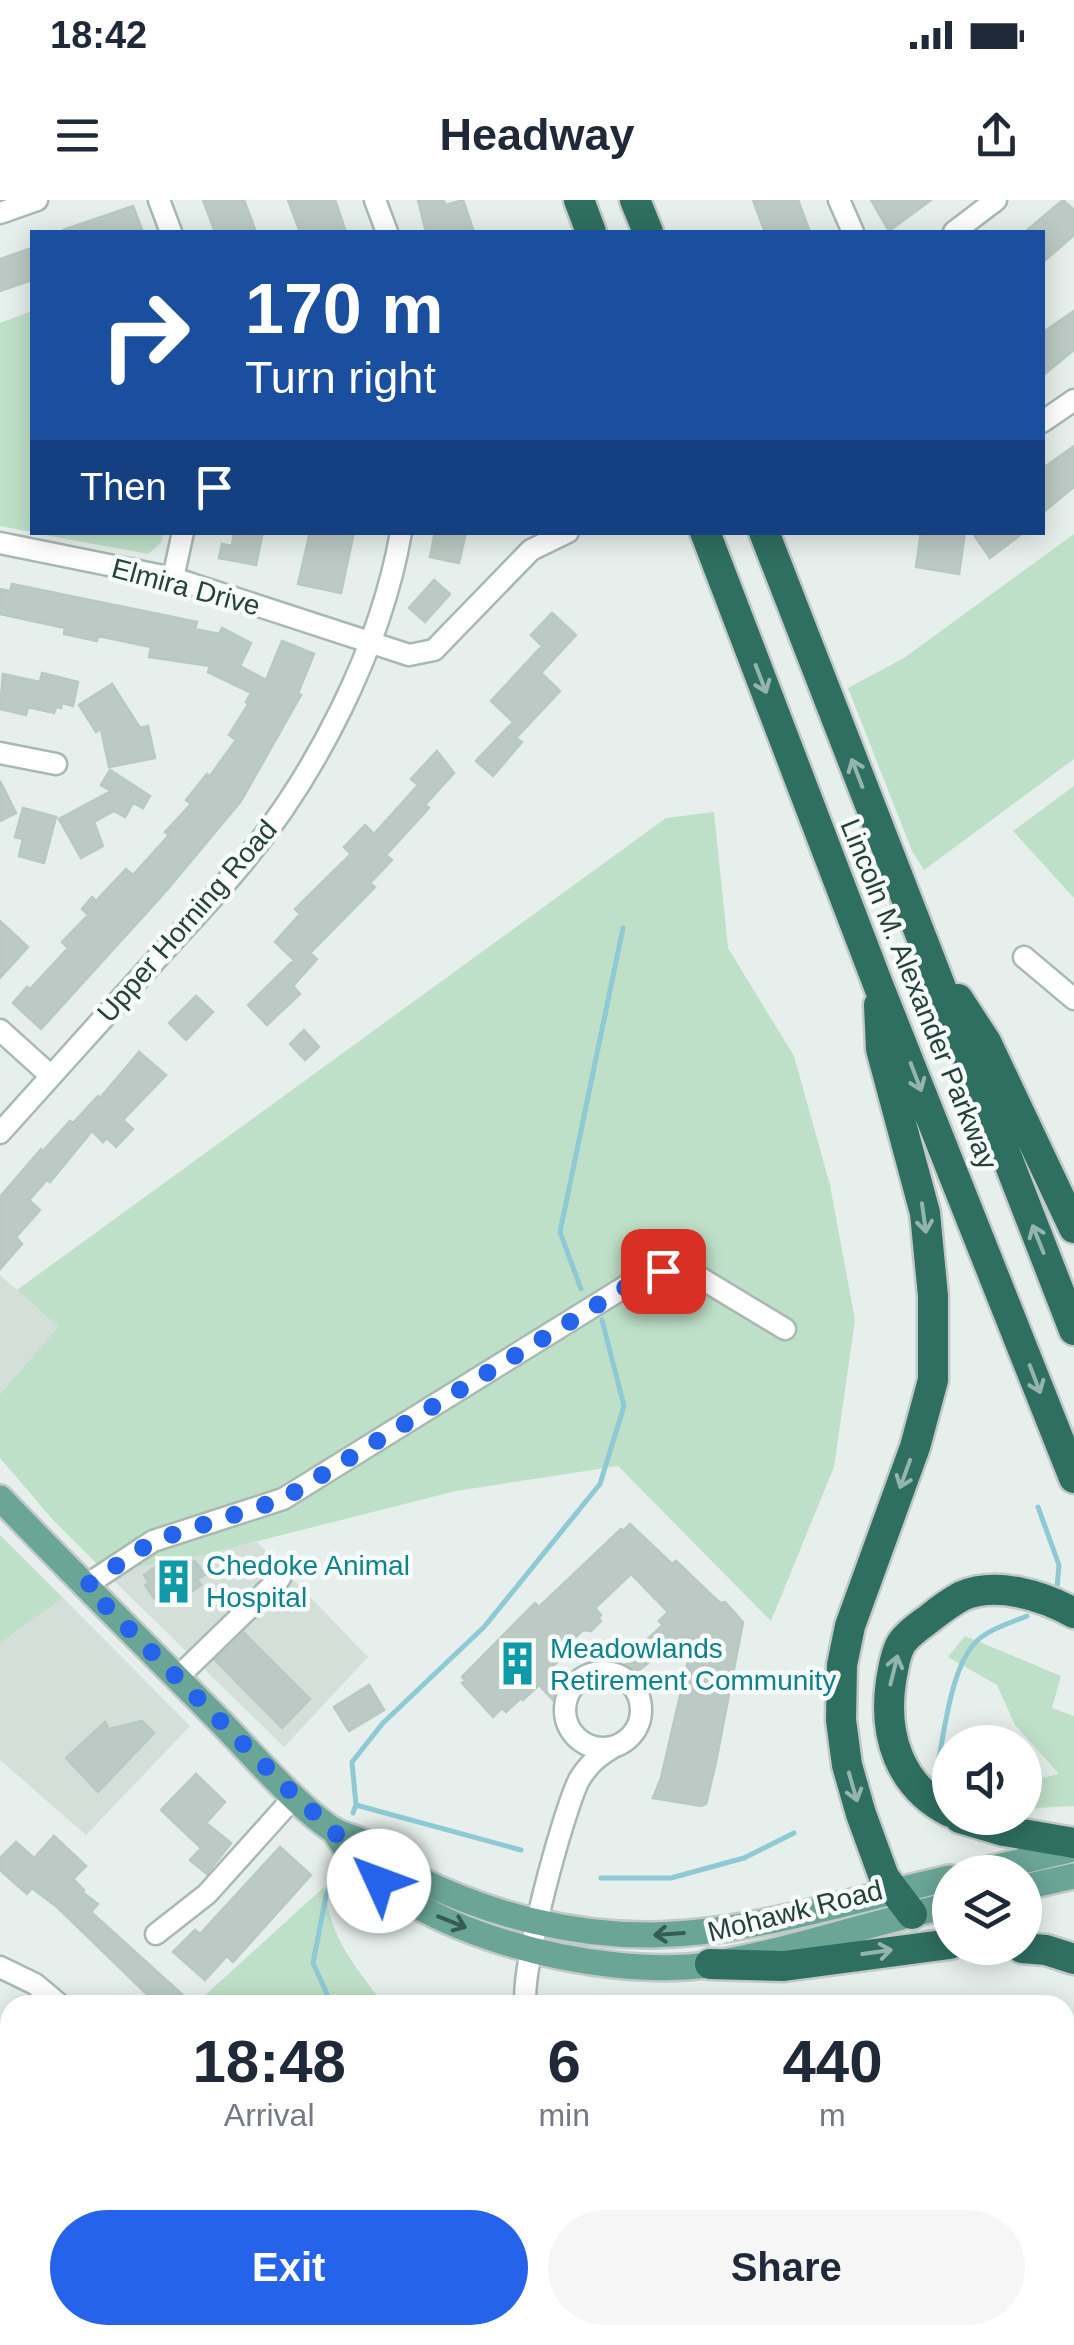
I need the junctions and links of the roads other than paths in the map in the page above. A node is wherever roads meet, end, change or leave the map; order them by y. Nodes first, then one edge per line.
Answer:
1 (37, 200) edge
2 (159, 200) edge
3 (375, 200) edge
4 (578, 200) edge
5 (635, 200) edge
6 (840, 200) edge
7 (996, 200) edge
8 (0, 214) edge
9 (170, 230) edge
10 (386, 230) edge
11 (590, 230) edge
12 (647, 230) edge
13 (852, 230) edge
14 (957, 230) edge
15 (1074, 400) edge
16 (1045, 420) edge
17 (181, 535) edge
18 (400, 535) edge
19 (562, 535) edge
20 (706, 535) edge
21 (765, 535) edge
22 (0, 544) edge
23 (173, 578) junction
24 (368, 643) junction
25 (0, 753) edge
26 (56, 764) dead end
27 (921, 942) junction
28 (1024, 957) dead end
29 (878, 987) junction
30 (1074, 999) edge
31 (0, 1030) edge
32 (52, 1076) junction
33 (0, 1133) edge
34 (1074, 1228) edge
35 (785, 1329) dead end
36 (1074, 1330) edge
37 (1074, 1478) edge
38 (0, 1498) edge
39 (280, 1578) dead end
40 (86, 1586) junction
41 (1074, 1613) edge
42 (177, 1678) junction
43 (574, 1736) junction
44 (612, 1748) junction
45 (582, 1776) junction
46 (295, 1796) junction
47 (932, 1801) edge
48 (334, 1830) junction
49 (1023, 1835) edge
50 (1074, 1846) edge
51 (1040, 1855) edge
52 (1074, 1876) edge
53 (1042, 1883) edge
54 (932, 1887) edge
55 (903, 1902) junction
56 (932, 1904) edge
57 (538, 1923) junction
58 (156, 1934) dead end
59 (932, 1946) edge
60 (532, 1950) junction
61 (1042, 1950) edge
62 (1074, 1959) edge
63 (710, 1964) junction
64 (0, 1966) edge
65 (48, 1995) edge
66 (526, 1995) edge

1 - 8 street
2 - 9 street
3 - 10 street
4 - 11 highway
5 - 12 highway
6 - 13 street
7 - 14 street
15 - 16 street
17 - 23 street
18 - 24 street, Upper Horning Road
19 - 24 street
20 -> 29 highway, Lincoln M. Alexander Parkway
27 -> 21 highway, Lincoln M. Alexander Parkway
22 - 23 street, Elmira Drive
23 - 24 street, Elmira Drive
24 - 32 street, Upper Horning Road
25 - 26 street
27 - 34 highway
36 -> 27 highway, Lincoln M. Alexander Parkway
28 - 30 street
29 -> 37 highway, Lincoln M. Alexander Parkway
29 -> 55 highway
31 - 32 street
32 - 33 street, Upper Horning Road
35 - 40 street
38 - 40 main road, Mohawk Road
39 - 42 street
40 - 42 main road, Mohawk Road
47 -> 41 highway
42 - 46 main road, Mohawk Road
43 - 44 street
43 - 44 street
43 - 45 street
44 - 45 street
45 - 57 street
46 - 48 main road, Mohawk Road
46 - 58 street
48 - 57 main road, Mohawk Road
48 -> 60 main road, Mohawk Road
49 - 50 highway
50 - 51 main road
52 - 53 main road
54 - 55 main road, Mohawk Road
55 - 56 main road, Mohawk Road
55 -> 57 main road, Mohawk Road
55 - 63 main road, Mohawk Road
57 - 60 street
63 -> 59 highway
60 - 63 main road, Mohawk Road
60 - 66 street
61 - 62 highway
64 - 65 street

